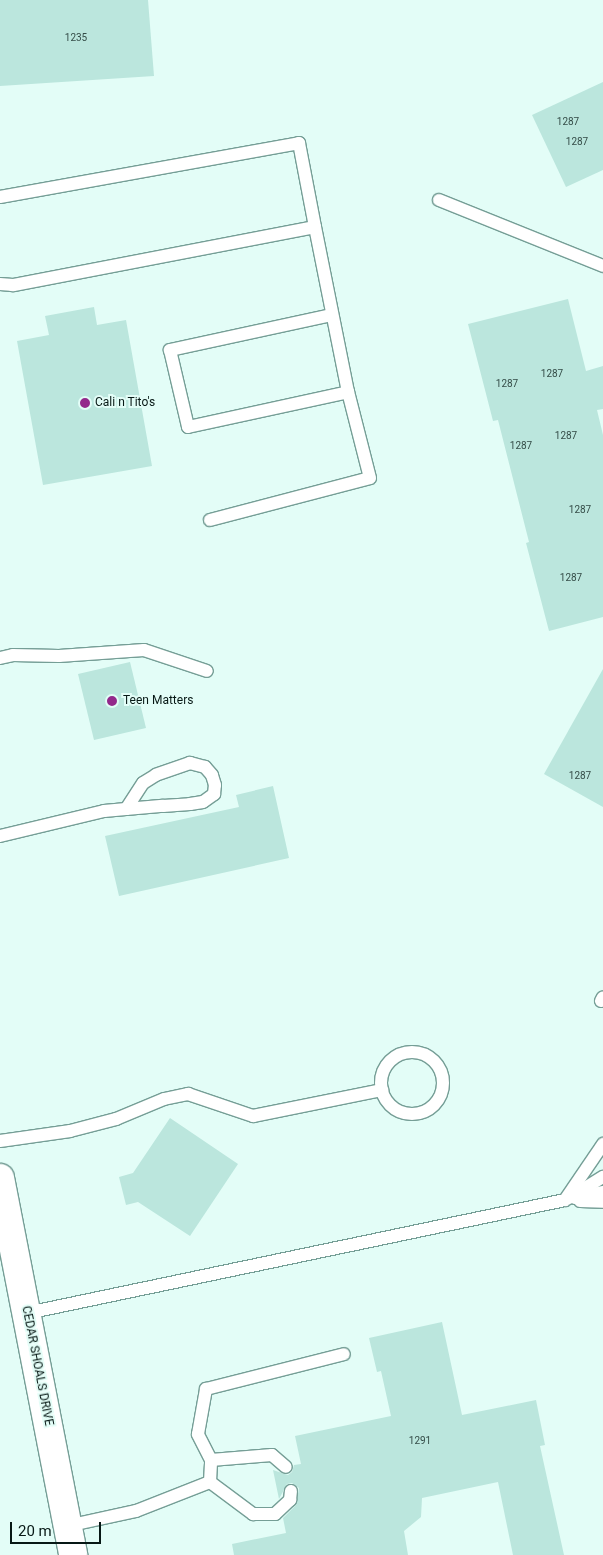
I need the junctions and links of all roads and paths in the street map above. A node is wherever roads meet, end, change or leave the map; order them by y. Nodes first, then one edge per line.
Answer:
1 (0, 197) edge
2 (439, 200) dead end
3 (314, 226) junction
4 (603, 266) edge
5 (0, 284) edge
6 (332, 315) junction
7 (348, 392) junction
8 (210, 520) dead end
9 (0, 658) edge
10 (208, 671) dead end
11 (126, 810) junction
12 (0, 836) edge
13 (382, 1090) junction
14 (0, 1140) edge
15 (603, 1144) edge
16 (603, 1177) edge
17 (0, 1178) edge
18 (603, 1192) edge
19 (565, 1200) junction
20 (603, 1202) edge
21 (27, 1313) junction
22 (344, 1354) dead end
23 (211, 1460) junction
24 (286, 1467) dead end
25 (210, 1482) junction
26 (291, 1491) dead end
27 (67, 1526) junction
28 (73, 1555) edge

1 - 3 lane
2 - 4 lane
3 - 5 lane
3 - 6 lane
6 - 7 lane
6 - 7 lane
7 - 8 lane
9 - 10 lane
11 - 11 lane
11 - 12 lane
13 - 13 lane
13 - 14 lane
15 - 19 lane
16 - 19 lane
17 - 21 street, CEDAR SHOALS DRIVE
18 - 19 lane
19 - 20 lane
19 - 21 lane
21 - 27 street, CEDAR SHOALS DRIVE
22 - 23 lane
23 - 24 lane
23 - 25 lane
25 - 26 lane
25 - 27 lane
27 - 28 street, CEDAR SHOALS DRIVE

